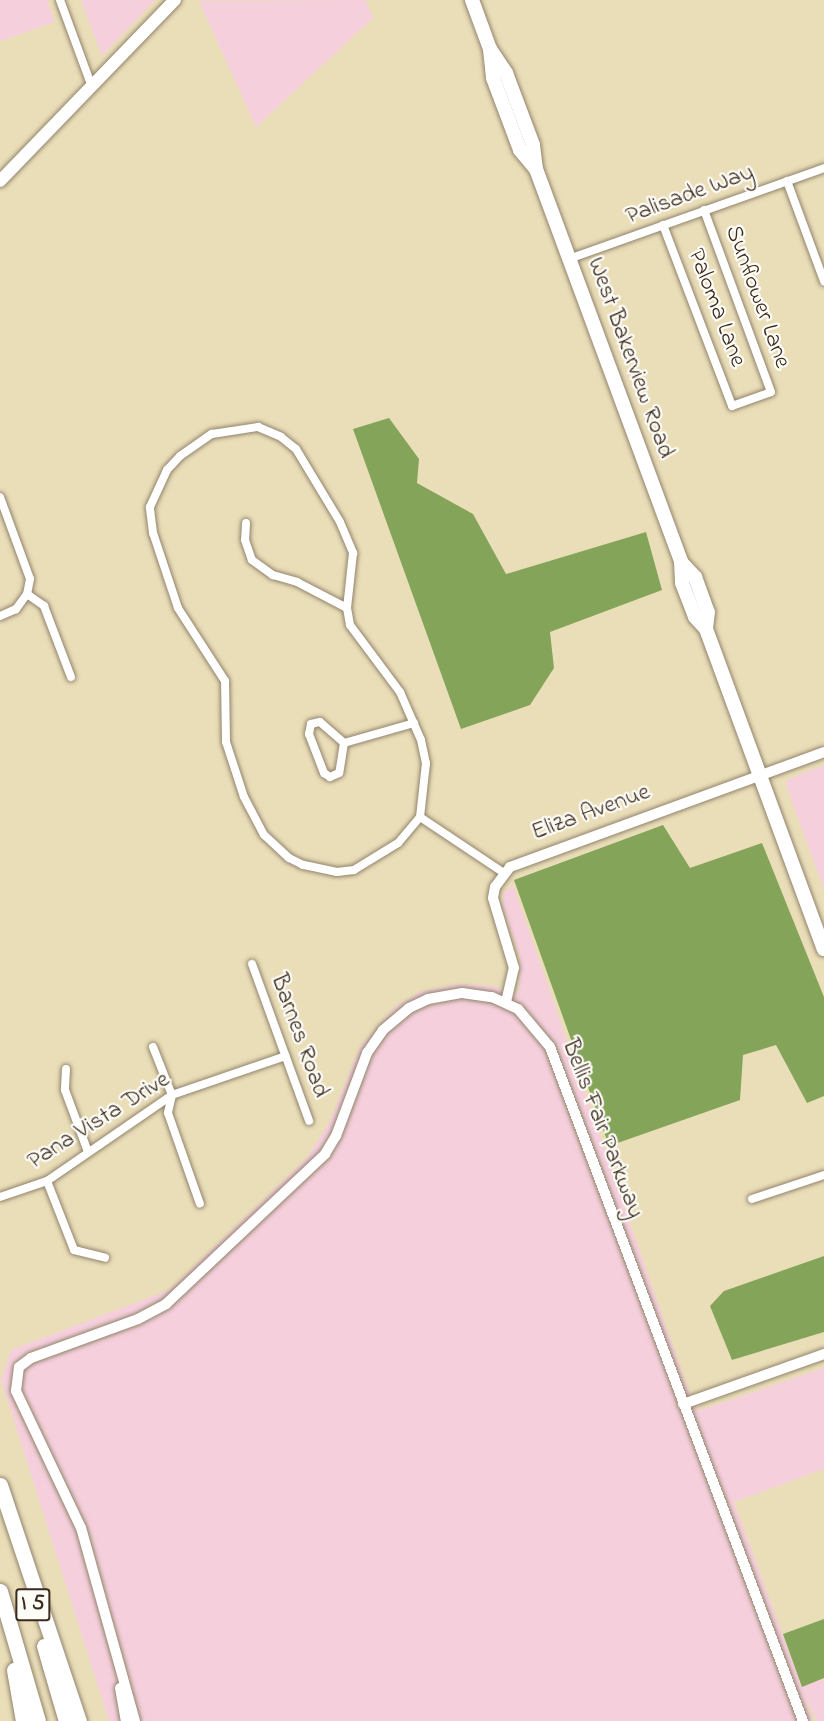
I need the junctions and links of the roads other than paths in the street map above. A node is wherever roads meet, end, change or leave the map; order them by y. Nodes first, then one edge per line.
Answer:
1 (60, 0) edge
2 (175, 0) edge
3 (472, 0) edge
4 (92, 87) junction
5 (824, 168) edge
6 (0, 181) edge
7 (787, 181) junction
8 (704, 210) junction
9 (663, 225) junction
10 (569, 259) junction
11 (824, 281) edge
12 (732, 406) joint
13 (0, 497) edge
14 (246, 524) dead end
15 (27, 594) junction
16 (347, 608) junction
17 (0, 616) edge
18 (71, 677) dead end
19 (414, 723) junction
20 (344, 743) junction
21 (824, 752) edge
22 (760, 775) junction
23 (420, 817) junction
24 (504, 873) junction
25 (824, 949) edge
26 (252, 964) dead end
27 (506, 1002) junction
28 (153, 1047) dead end
29 (286, 1056) junction
30 (66, 1069) dead end
31 (172, 1095) junction
32 (309, 1121) dead end
33 (88, 1152) junction
34 (824, 1174) edge
35 (46, 1181) junction
36 (0, 1197) edge
37 (752, 1199) dead end
38 (200, 1204) dead end
39 (105, 1258) dead end
40 (824, 1354) edge
41 (683, 1404) junction
42 (0, 1487) edge
43 (0, 1591) edge
44 (0, 1609) edge
45 (118, 1664) junction
46 (24, 1721) edge
47 (38, 1721) edge
48 (66, 1721) edge
49 (79, 1721) edge
50 (126, 1721) edge
51 (135, 1721) edge
52 (803, 1721) edge

1 - 4 street
2 - 4 main road
3 - 10 main road, West Bakerview Road
4 - 6 main road
5 - 7 street, Palisade Way
7 - 8 street, Palisade Way
7 - 11 street
8 - 9 street, Palisade Way
8 - 12 street, Sunflower Lane
9 - 10 street, Palisade Way
9 - 12 street, Paloma Lane
10 - 22 main road, West Bakerview Road
13 - 15 street
14 - 16 street
15 - 17 street
15 - 18 street
16 - 19 street
16 - 23 street
19 - 20 street
19 - 23 street
20 - 20 street
21 - 22 street, Eliza Avenue
22 - 24 street, Eliza Avenue
22 - 25 main road, West Bakerview Road
23 - 24 street
24 - 27 street
26 - 29 street, Barnes Road
27 - 41 street, Bellis Fair Parkway
27 - 45 street, Bellis Fair Parkway
28 - 31 street
29 - 31 street, Pana Vista Drive
29 - 32 street, Barnes Road
30 - 33 street
31 - 33 street, Pana Vista Drive
31 - 38 street
33 - 35 street, Pana Vista Drive
34 - 37 street
35 - 36 street, Pana Vista Drive
35 - 39 street
40 - 41 street
41 - 52 street, Bellis Fair Parkway
42 - 48 highway, I 5
42 - 49 highway
43 - 47 highway, I 5
44 - 46 highway
45 - 50 street, Bellis Fair Parkway
45 - 51 street, Bellis Fair Parkway

